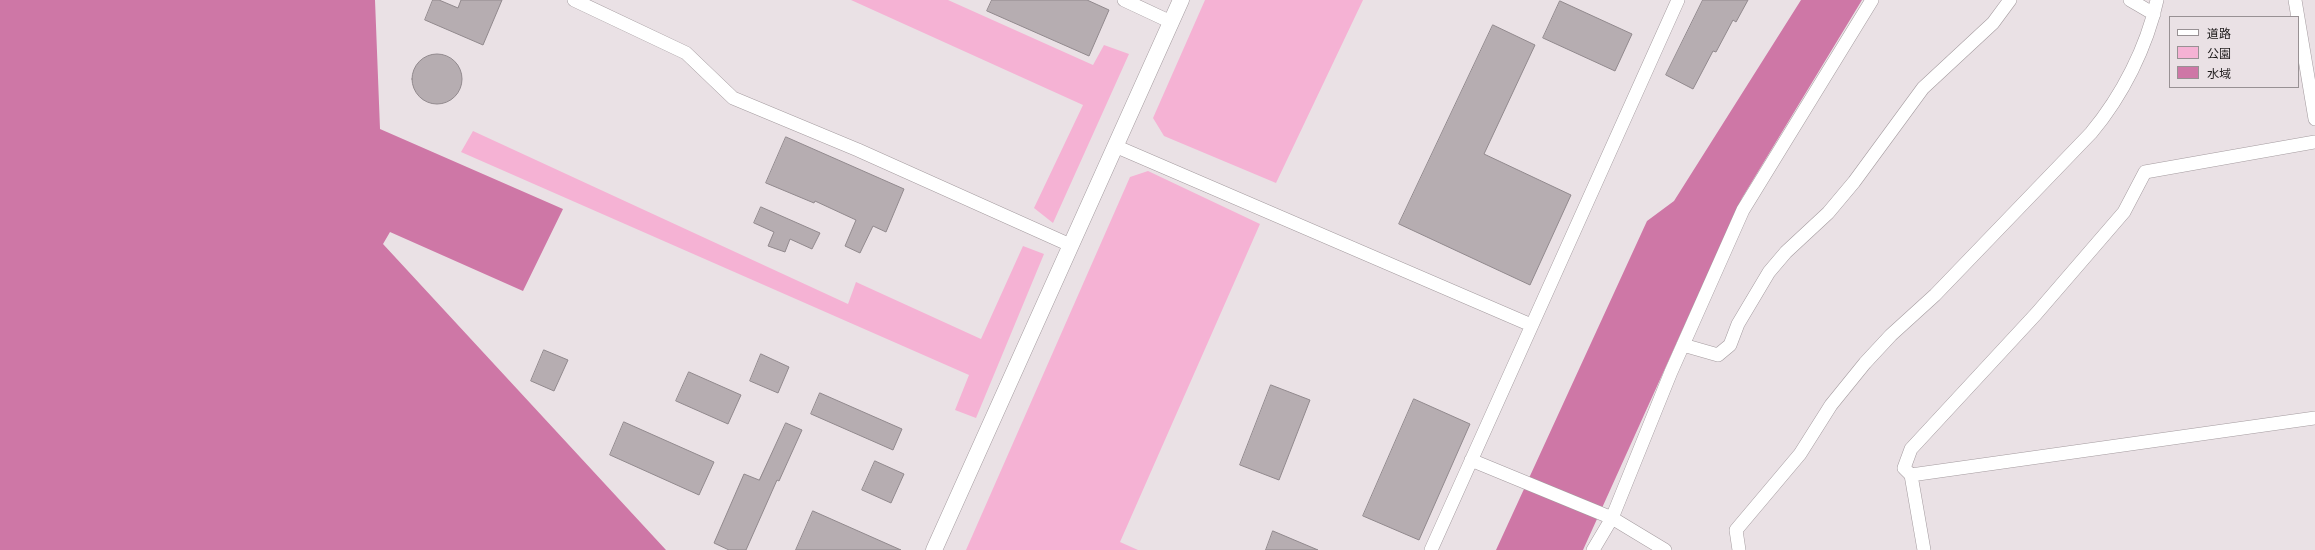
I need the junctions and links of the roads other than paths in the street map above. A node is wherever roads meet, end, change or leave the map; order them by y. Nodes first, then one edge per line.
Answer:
1 (574, 0) edge
2 (1124, 0) edge
3 (1181, 0) edge
4 (1678, 0) edge
5 (1872, 0) edge
6 (2010, 0) edge
7 (2130, 0) edge
8 (2157, 0) edge
9 (2295, 0) edge
10 (2154, 14) junction
11 (2298, 16) edge
12 (1171, 22) junction
13 (2299, 24) edge
14 (2315, 119) edge
15 (2315, 142) edge
16 (1115, 146) junction
17 (1070, 245) junction
18 (1531, 325) junction
19 (1683, 345) junction
20 (2315, 418) edge
21 (1471, 460) junction
22 (1912, 475) junction
23 (1612, 518) junction
24 (934, 550) edge
25 (1431, 550) edge
26 (1593, 550) edge
27 (1665, 550) edge
28 (1739, 550) edge
29 (1924, 550) edge

1 - 17 street
2 - 12 street
3 - 12 street
4 - 18 street
5 - 19 street
6 - 19 street
7 - 10 street
8 - 10 street
9 - 11 street
10 - 28 street
12 - 16 street
13 - 14 street
15 - 22 street
16 - 17 street
16 - 18 street
17 - 24 street
18 - 21 street
19 - 23 street
20 - 22 street
21 - 23 street
21 - 25 street
22 - 29 street
23 - 26 street
23 - 27 street

